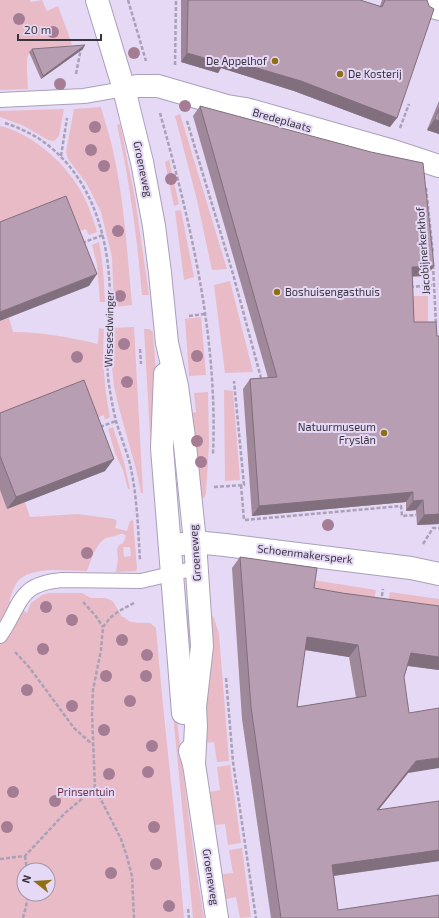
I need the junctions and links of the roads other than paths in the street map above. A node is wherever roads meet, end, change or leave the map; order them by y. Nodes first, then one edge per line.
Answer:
1 (97, 0) edge
2 (124, 89) junction
3 (0, 100) edge
4 (432, 163) edge
5 (166, 343) junction
6 (195, 542) junction
7 (170, 546) junction
8 (196, 568) junction
9 (172, 574) junction
10 (439, 574) edge
11 (0, 636) edge
12 (194, 764) junction
13 (217, 918) edge

1 - 2 main road, Groeneweg
2 - 3 lane
2 - 4 main road, Bredeplaats
2 - 5 main road, Groeneweg
5 - 6 main road, Groeneweg
5 - 7 main road, Groeneweg
6 - 7 main road, Schoenmakersperk
6 - 8 main road, Groeneweg
6 - 10 main road, Schoenmakersperk
7 - 9 main road, Groeneweg
8 - 9 lane
8 - 12 main road, Groeneweg
9 - 11 lane
9 - 12 main road, Groeneweg
12 - 13 main road, Groeneweg

